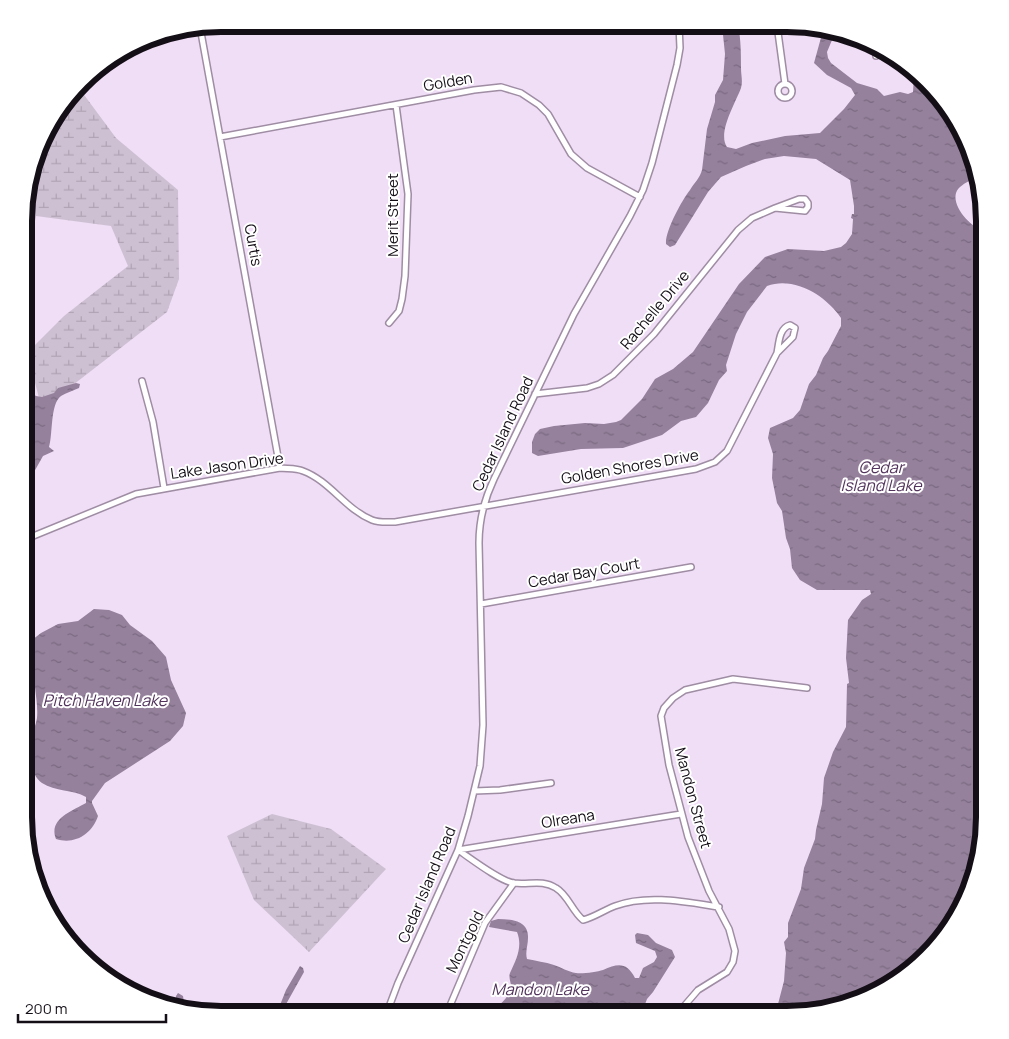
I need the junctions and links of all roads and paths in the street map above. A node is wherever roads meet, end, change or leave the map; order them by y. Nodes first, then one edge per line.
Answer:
1 (679, 32) edge
2 (778, 32) edge
3 (201, 34) edge
4 (784, 84) dead end
5 (396, 105) junction
6 (220, 137) junction
7 (640, 197) junction
8 (775, 208) junction
9 (390, 323) dead end
10 (777, 353) junction
11 (142, 381) dead end
12 (535, 394) junction
13 (280, 468) junction
14 (164, 488) junction
15 (483, 507) junction
16 (32, 537) edge
17 (691, 567) dead end
18 (481, 604) junction
19 (807, 688) dead end
20 (551, 783) dead end
21 (474, 791) junction
22 (681, 814) junction
23 (458, 850) junction
24 (514, 884) junction
25 (719, 907) junction
26 (389, 1006) edge
27 (450, 1006) edge
28 (685, 1006) edge

1 - 7 street, Cedar Island Road
2 - 4 street
3 - 6 street, Curtis
5 - 6 street, Golden
5 - 7 street, Golden
5 - 9 street, Merit Street
6 - 13 street, Curtis
7 - 12 street, Cedar Island Road
8 - 8 street, Rachelle Drive
8 - 12 street, Rachelle Drive
10 - 10 street, Golden Shores Drive
10 - 15 street, Golden Shores Drive
11 - 14 street
12 - 15 street, Cedar Island Road
13 - 14 street, Lake Jason Drive
13 - 15 street, Lake Jason Drive
14 - 16 street, Lake Jason Drive
15 - 18 street, Cedar Island Road
17 - 18 street, Cedar Bay Court
18 - 21 street, Cedar Island Road
19 - 22 street, Mandon Street
20 - 21 street
21 - 23 street, Cedar Island Road
22 - 23 street, Olreana
22 - 25 street, Mandon Street
23 - 24 street
23 - 26 street, Cedar Island Road
24 - 25 street
24 - 27 street, Montgold
25 - 28 street, Mandon Street

